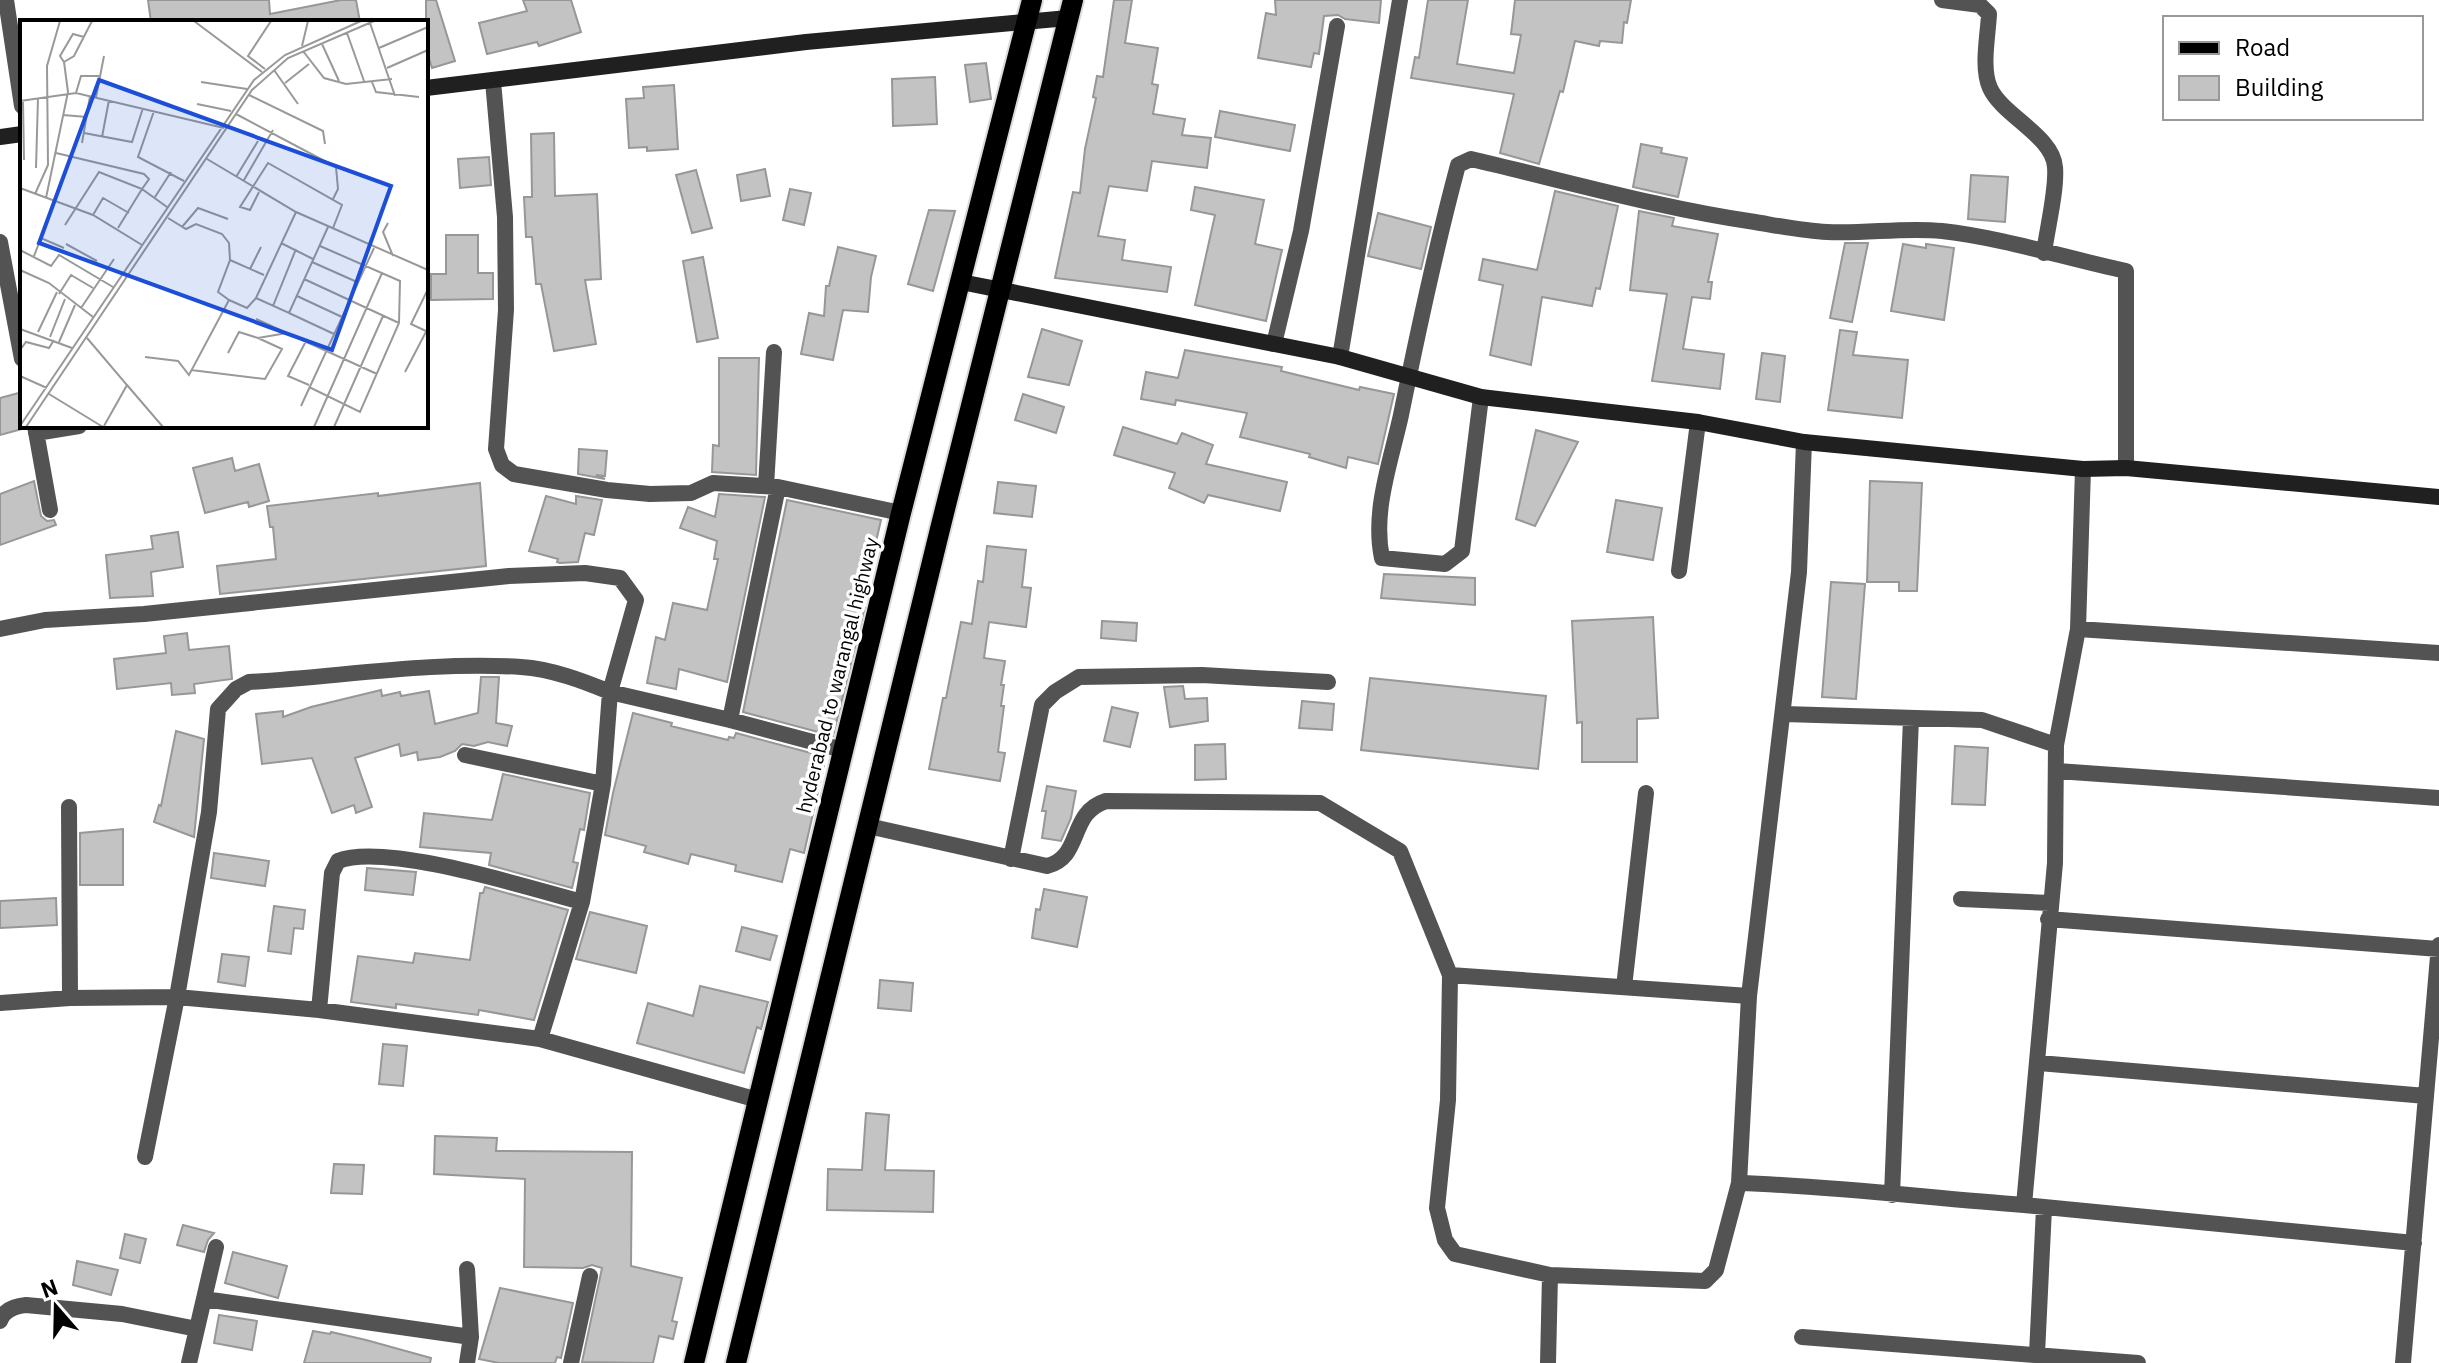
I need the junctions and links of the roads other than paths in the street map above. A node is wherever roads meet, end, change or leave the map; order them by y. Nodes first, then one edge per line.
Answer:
1 (6, 0) edge
2 (1032, 0) edge
3 (1400, 0) edge
4 (1942, 0) edge
5 (1071, 9) edge
6 (1027, 22) junction
7 (1337, 26) dead end
8 (493, 81) junction
9 (428, 88) edge
10 (20, 93) edge
11 (20, 134) edge
12 (0, 137) edge
13 (0, 242) edge
14 (2044, 253) junction
15 (961, 282) junction
16 (1001, 289) junction
17 (6, 307) edge
18 (1274, 344) junction
19 (20, 352) edge
20 (774, 352) dead end
21 (1340, 357) junction
22 (1408, 377) junction
23 (1481, 397) junction
24 (1698, 422) junction
25 (36, 429) edge
26 (1804, 442) junction
27 (2126, 468) junction
28 (2083, 469) junction
29 (772, 487) junction
30 (2439, 497) edge
31 (50, 510) dead end
32 (901, 513) junction
33 (1679, 571) dead end
34 (0, 629) edge
35 (2078, 629) junction
36 (2439, 653) edge
37 (1328, 682) dead end
38 (610, 692) junction
39 (1784, 714) junction
40 (1911, 718) junction
41 (730, 720) junction
42 (2056, 745) junction
43 (843, 750) junction
44 (465, 755) dead end
45 (2057, 771) junction
46 (603, 784) junction
47 (1646, 793) dead end
48 (2439, 798) edge
49 (69, 807) dead end
50 (868, 826) junction
51 (1011, 859) junction
52 (1961, 899) dead end
53 (582, 902) junction
54 (2049, 911) junction
55 (2439, 947) edge
56 (1450, 975) junction
57 (1624, 987) junction
58 (1749, 996) junction
59 (177, 997) junction
60 (70, 998) junction
61 (0, 1003) edge
62 (319, 1010) junction
63 (540, 1039) junction
64 (2039, 1063) junction
65 (2426, 1096) junction
66 (758, 1100) junction
67 (145, 1157) dead end
68 (1739, 1183) junction
69 (1892, 1195) junction
70 (2024, 1205) junction
71 (2044, 1208) junction
72 (2414, 1243) junction
73 (216, 1247) dead end
74 (467, 1269) dead end
75 (1550, 1275) junction
76 (590, 1276) dead end
77 (204, 1299) junction
78 (0, 1321) edge
79 (197, 1329) junction
80 (471, 1337) junction
81 (1802, 1337) dead end
82 (2037, 1354) junction
83 (2064, 1360) edge
84 (189, 1363) edge
85 (467, 1363) edge
86 (571, 1363) edge
87 (694, 1363) edge
88 (736, 1363) edge
89 (1548, 1363) edge
90 (2138, 1363) edge
91 (2403, 1363) edge

1 - 10 street
2 - 6 main road, hyderabad to warangal highway
3 - 21 street
4 - 14 street
5 - 6 street
5 - 16 main road
6 - 8 street
6 - 15 main road, hyderabad to warangal highway
7 - 18 street
8 - 9 street
8 - 29 street
11 - 12 street
13 - 17 street
14 - 22 street
14 - 27 street
15 - 16 street
15 - 32 main road, hyderabad to warangal highway
16 - 18 street
16 - 50 main road
17 - 19 street
18 - 21 street
20 - 29 street
21 - 22 street
22 - 23 street
22 - 23 street
23 - 24 street
24 - 26 street
24 - 33 street
25 - 31 street
26 - 28 street
26 - 39 street
27 - 28 street
27 - 30 street
28 - 35 street
29 - 32 street
29 - 41 street
32 - 43 main road, hyderabad to warangal highway
34 - 38 street
35 - 36 street
35 - 42 street
37 - 51 street
38 - 41 street
38 - 46 street
38 - 59 street
39 - 40 street
39 - 58 street
40 - 42 street
40 - 69 street
41 - 43 street
42 - 45 street
43 - 66 main road, hyderabad to warangal highway
44 - 46 street
45 - 48 street
45 - 54 street
46 - 53 street
47 - 57 street
49 - 60 street
50 - 51 street
50 - 88 main road
51 - 56 street
52 - 54 street
53 - 62 street
53 - 63 street
54 - 55 street
54 - 64 street
55 - 65 street
56 - 57 street
56 - 75 street
57 - 58 street
58 - 68 street
59 - 60 street
59 - 62 street
59 - 67 street
60 - 61 street
62 - 63 street
63 - 66 street
64 - 65 street
64 - 70 street
65 - 72 street
66 - 87 main road, hyderabad to warangal highway
68 - 69 street
68 - 75 street
69 - 70 street
70 - 71 street
71 - 72 street
71 - 82 street
72 - 91 street
73 - 77 street
74 - 80 street
75 - 89 street
76 - 86 street
77 - 79 street
77 - 80 street
78 - 79 street
79 - 84 street
80 - 85 street
81 - 82 street
82 - 83 street
83 - 90 street

